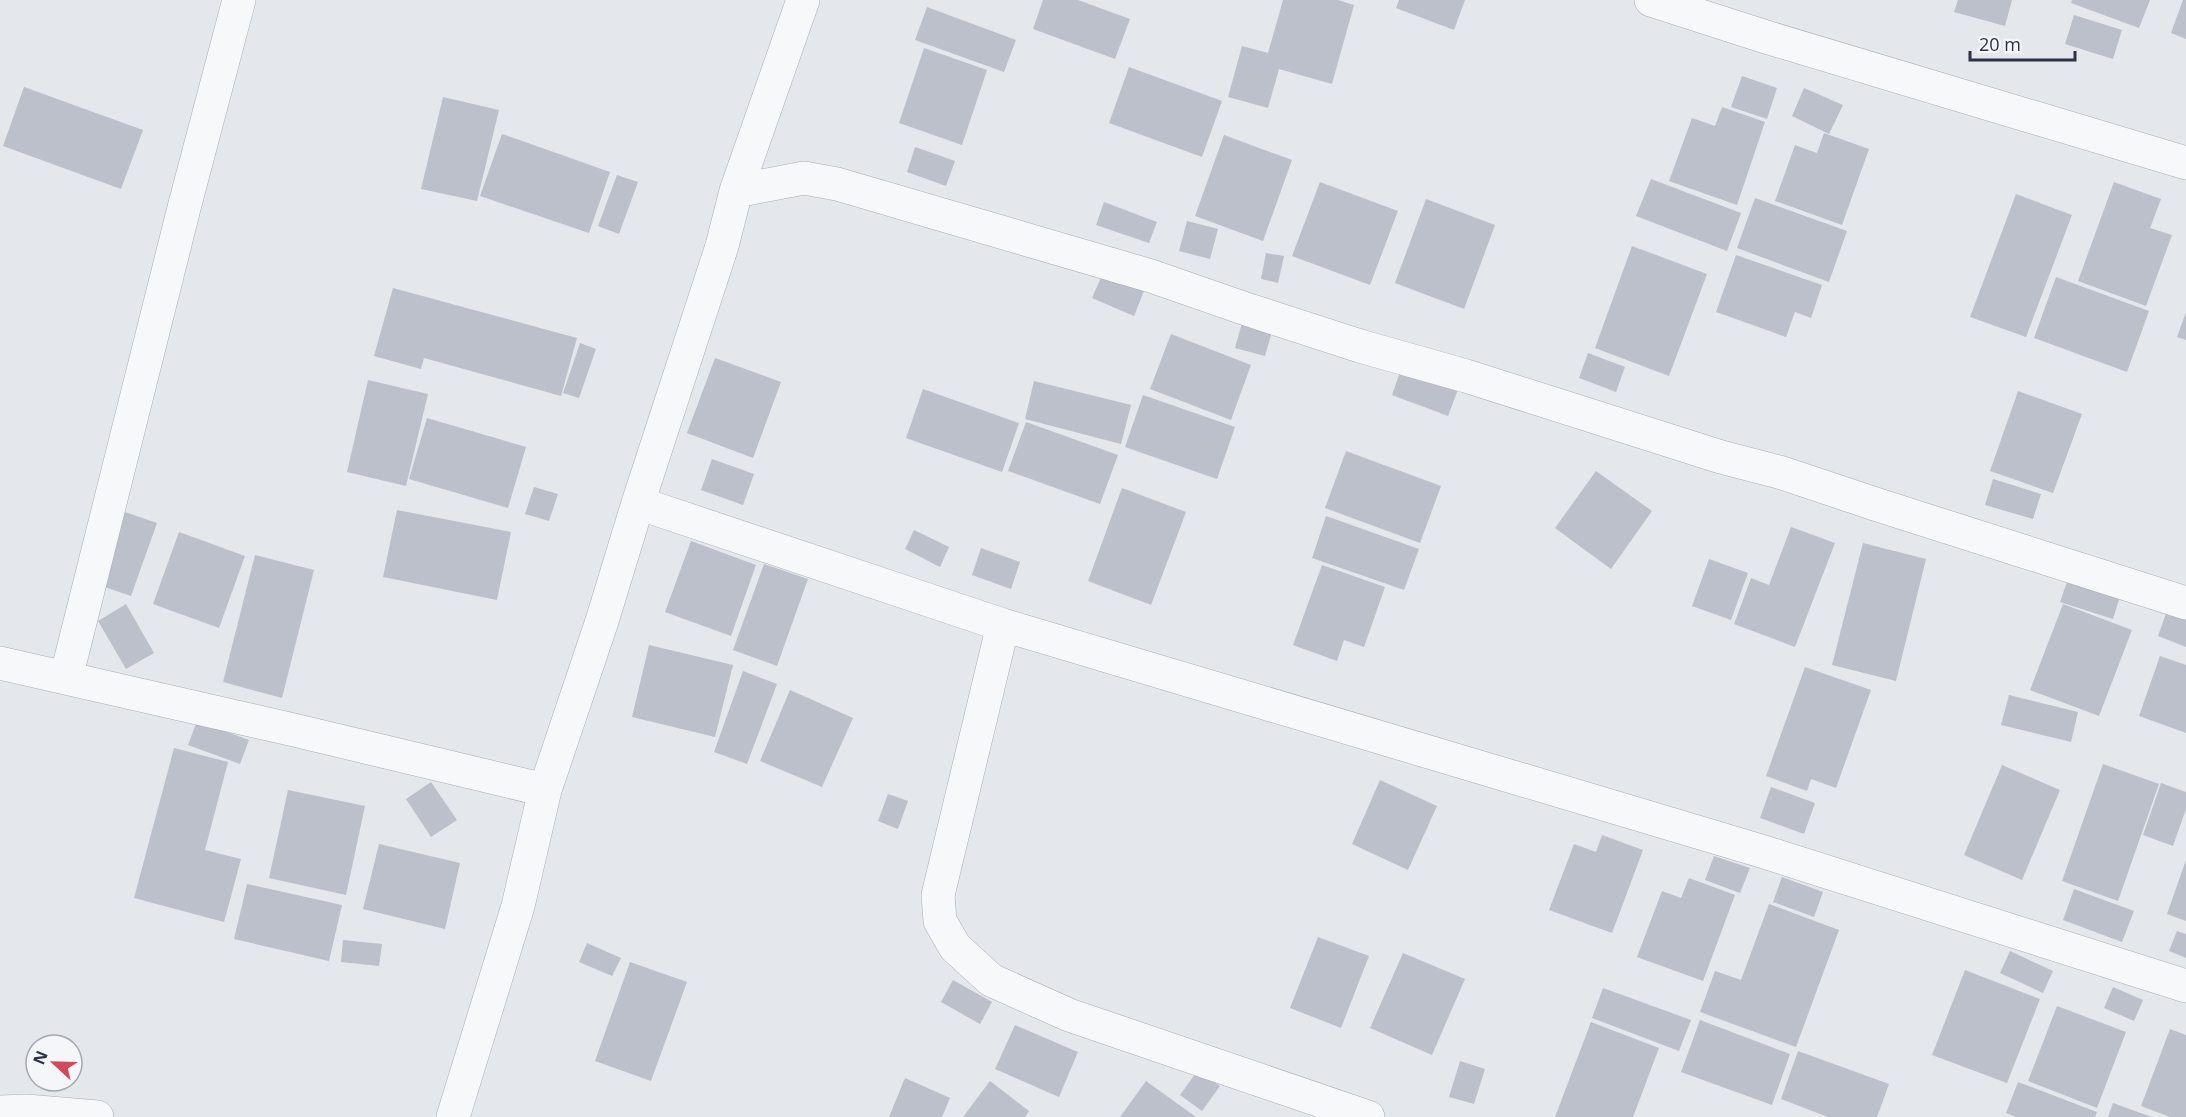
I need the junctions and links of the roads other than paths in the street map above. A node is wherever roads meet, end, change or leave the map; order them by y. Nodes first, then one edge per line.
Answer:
1 (239, 0) edge
2 (803, 0) edge
3 (1651, 0) edge
4 (2186, 163) edge
5 (736, 191) junction
6 (638, 503) junction
7 (2186, 603) edge
8 (1003, 625) junction
9 (0, 663) edge
10 (66, 678) junction
11 (545, 790) junction
12 (2186, 986) edge
13 (0, 1112) edge
14 (97, 1117) edge
15 (453, 1117) edge
16 (1368, 1117) edge

1 - 10 street
2 - 5 street
3 - 4 street
5 - 6 street
5 - 7 street
6 - 8 street
6 - 11 street
8 - 12 street
8 - 16 street
9 - 10 street
10 - 11 street
11 - 15 street
13 - 14 street

